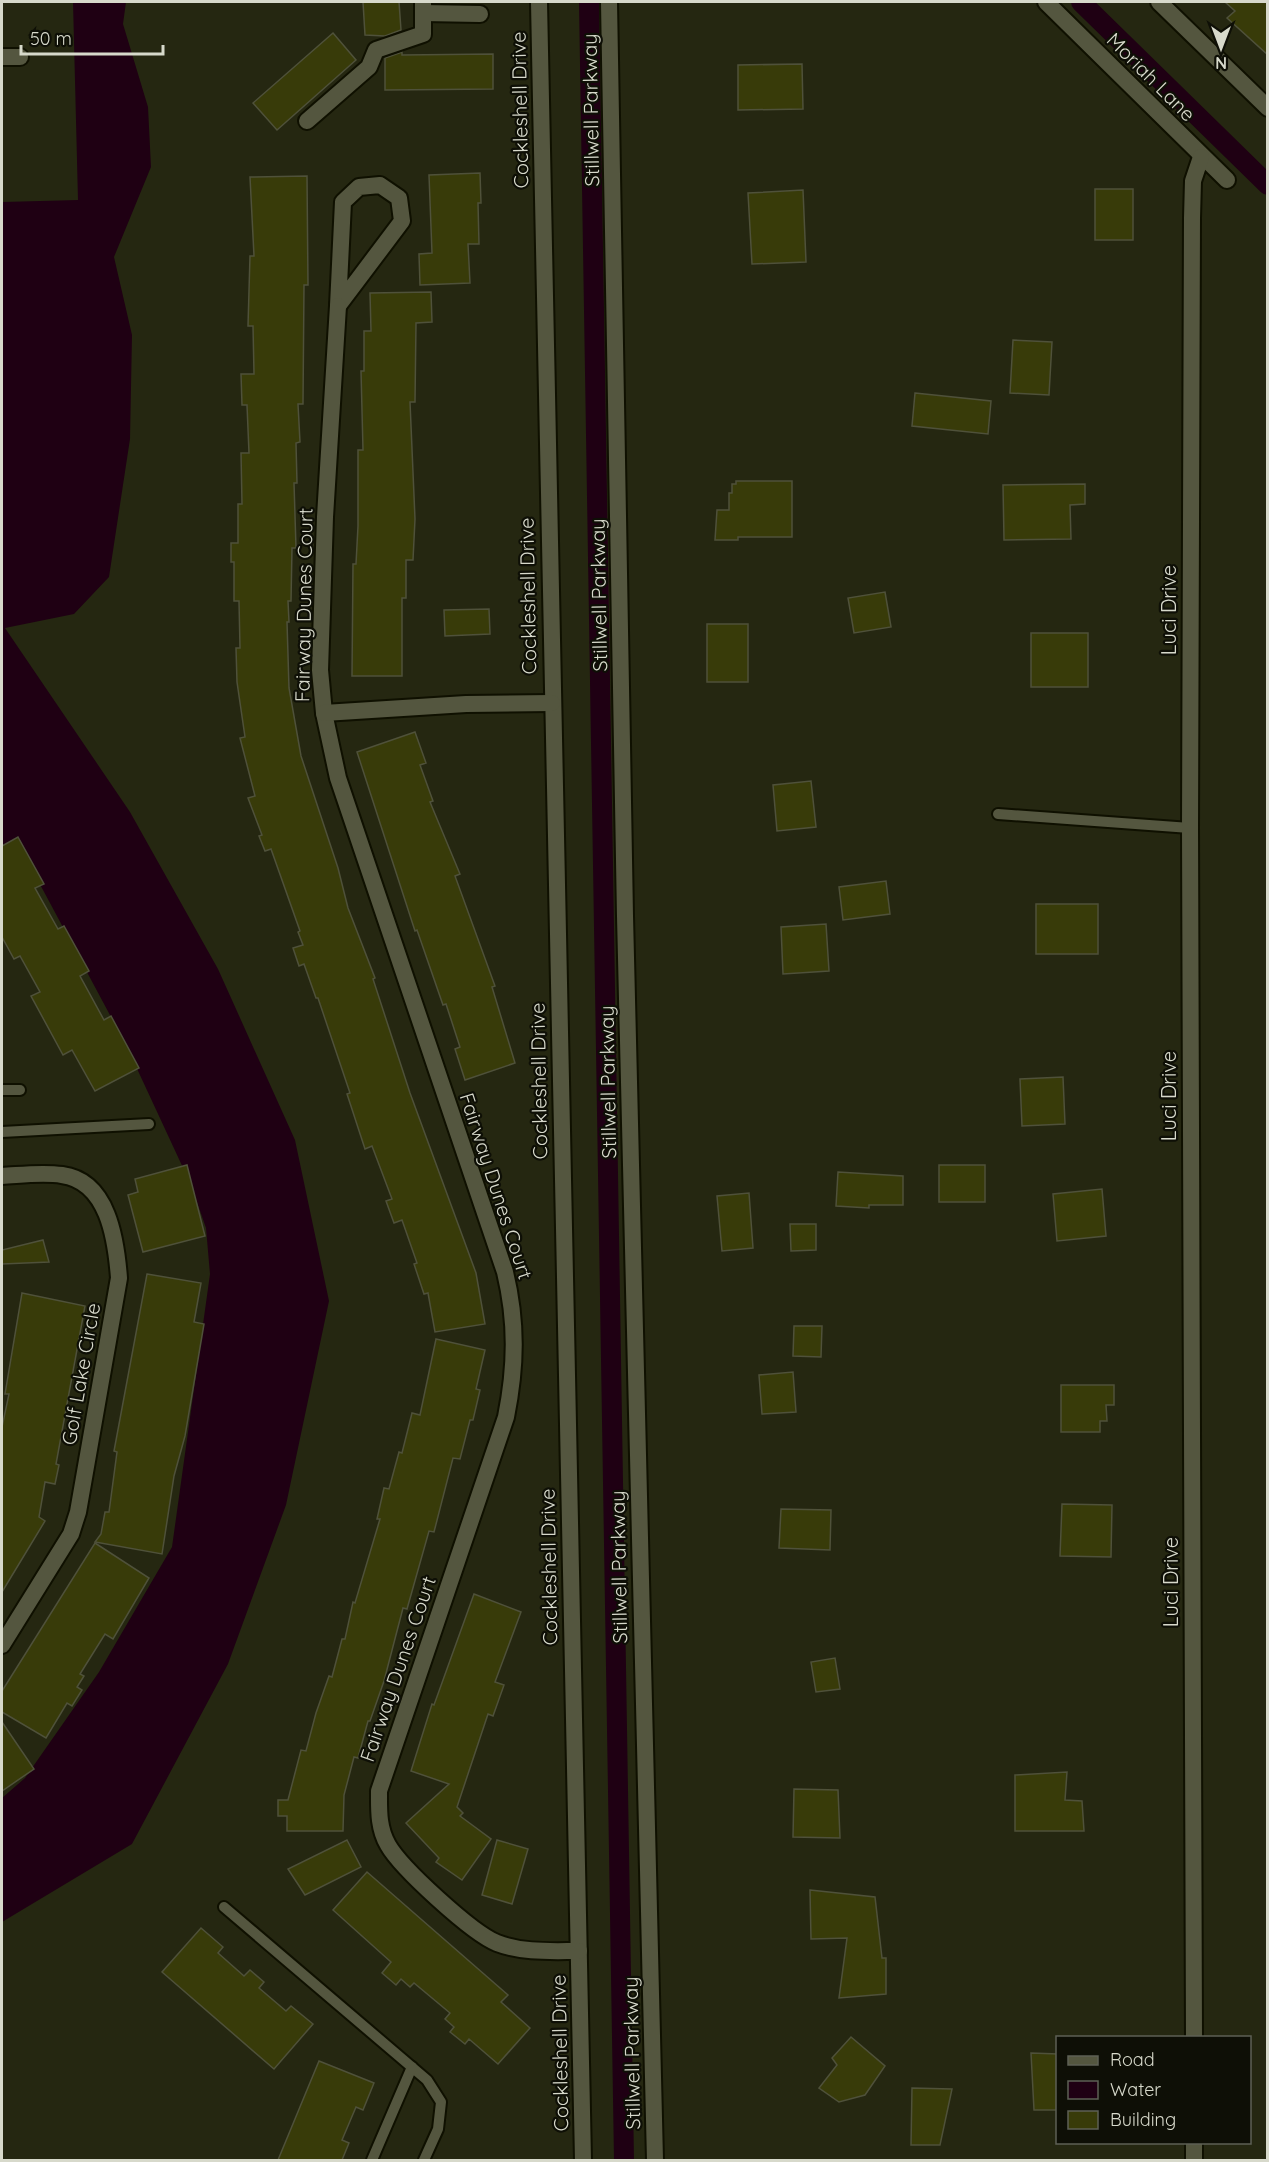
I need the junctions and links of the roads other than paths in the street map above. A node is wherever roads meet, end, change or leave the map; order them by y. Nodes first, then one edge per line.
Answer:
1 (539, 2) edge
2 (609, 2) edge
3 (1046, 2) edge
4 (1159, 2) edge
5 (423, 7) edge
6 (480, 14) dead end
7 (2, 57) edge
8 (20, 57) dead end
9 (1268, 108) edge
10 (307, 121) dead end
11 (1201, 157) junction
12 (1227, 180) dead end
13 (338, 306) junction
14 (552, 703) junction
15 (324, 713) junction
16 (998, 814) dead end
17 (1190, 828) junction
18 (2, 1090) edge
19 (20, 1090) dead end
20 (148, 1124) dead end
21 (2, 1131) edge
22 (2, 1176) edge
23 (2, 1646) edge
24 (224, 1907) dead end
25 (579, 1951) junction
26 (1194, 2036) edge
27 (412, 2067) junction
28 (1194, 2144) edge
29 (372, 2160) edge
30 (424, 2160) edge
31 (583, 2160) edge
32 (655, 2160) edge
33 (1194, 2160) edge

1 - 14 street, Cockleshell Drive
2 - 32 street, Stillwell Parkway
3 - 11 street, Moriah Lane
4 - 9 street
5 - 6 street
5 - 10 street
7 - 8 street
11 - 12 street, Moriah Lane
11 - 17 street, Luci Drive
13 - 13 street, Fairway Dunes Court
13 - 15 street, Fairway Dunes Court
14 - 15 street
14 - 25 street, Cockleshell Drive
15 - 25 street, Fairway Dunes Court
16 - 17 lane
17 - 26 street, Luci Drive
18 - 19 lane
20 - 21 lane
22 - 23 street, Golf Lake Circle
24 - 27 lane
25 - 31 street, Cockleshell Drive
27 - 29 lane
27 - 30 lane
28 - 33 street

